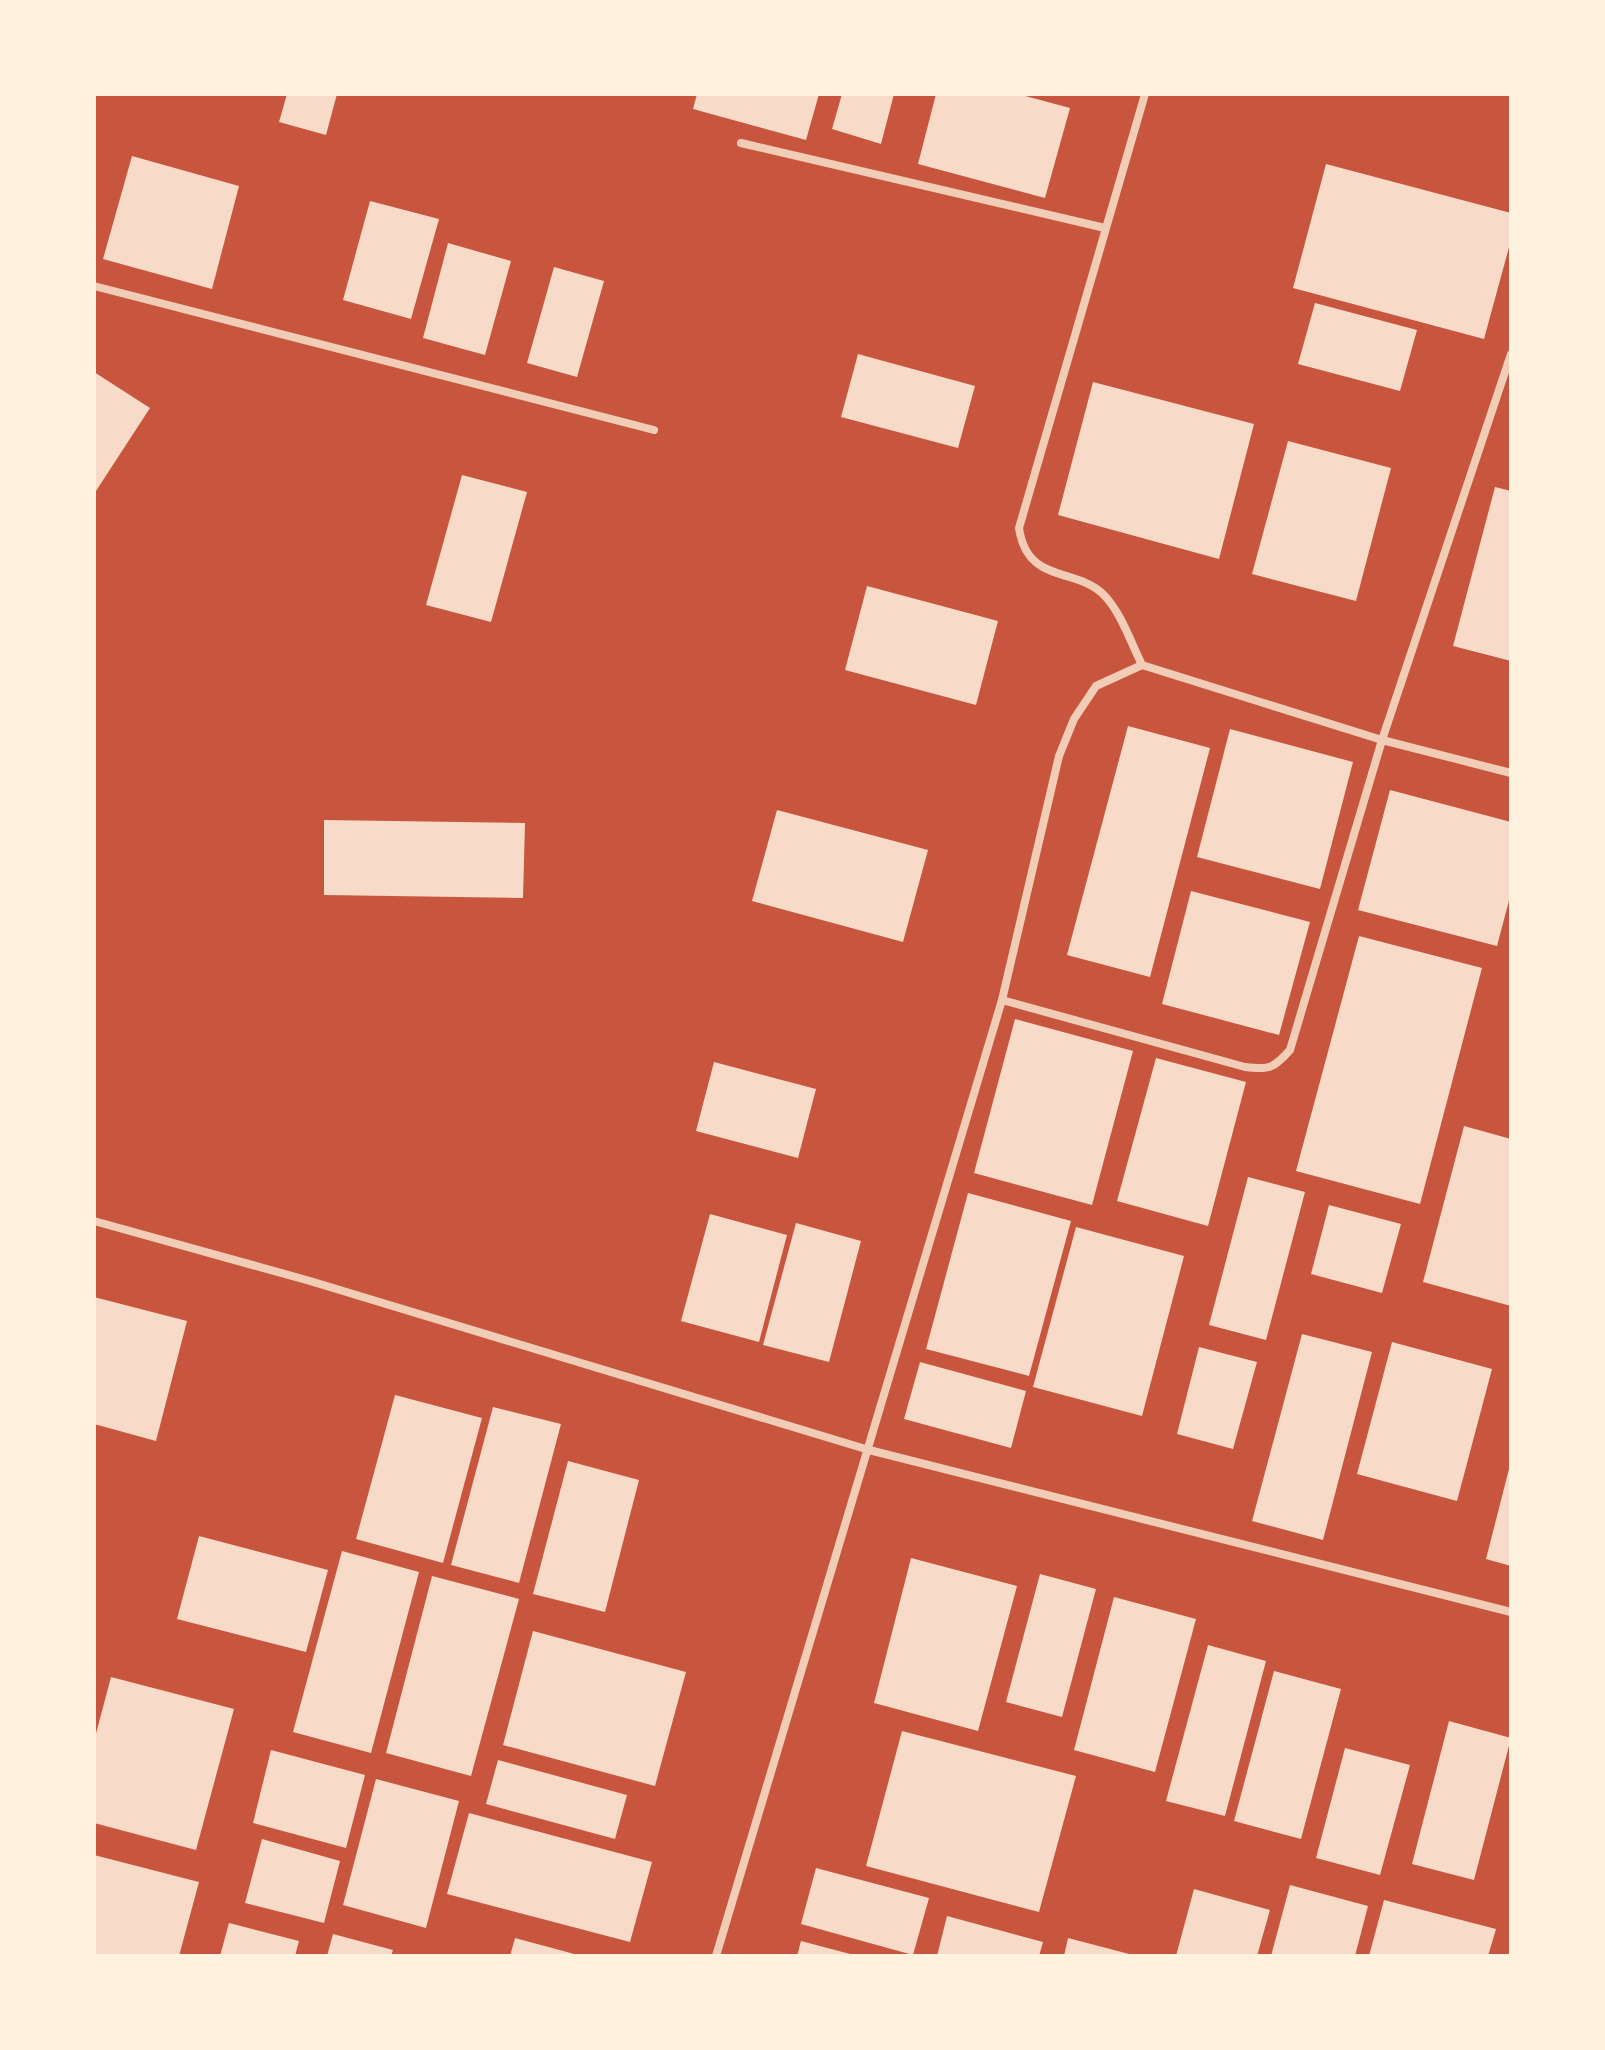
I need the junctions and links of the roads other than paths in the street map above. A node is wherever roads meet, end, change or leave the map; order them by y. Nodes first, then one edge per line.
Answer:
1 (1145, 94) edge
2 (741, 143) dead end
3 (1105, 228) junction
4 (94, 286) edge
5 (1511, 354) edge
6 (654, 430) dead end
7 (1142, 665) junction
8 (1382, 740) junction
9 (1511, 773) edge
10 (1002, 1000) junction
11 (94, 1221) edge
12 (869, 1450) junction
13 (1511, 1612) edge
14 (716, 1956) edge

1 - 3 street
2 - 3 street
3 - 7 street
4 - 6 street
5 - 8 street
7 - 8 street
7 - 10 street
8 - 9 street
8 - 10 street
10 - 12 street
11 - 12 street
12 - 13 street
12 - 14 street

